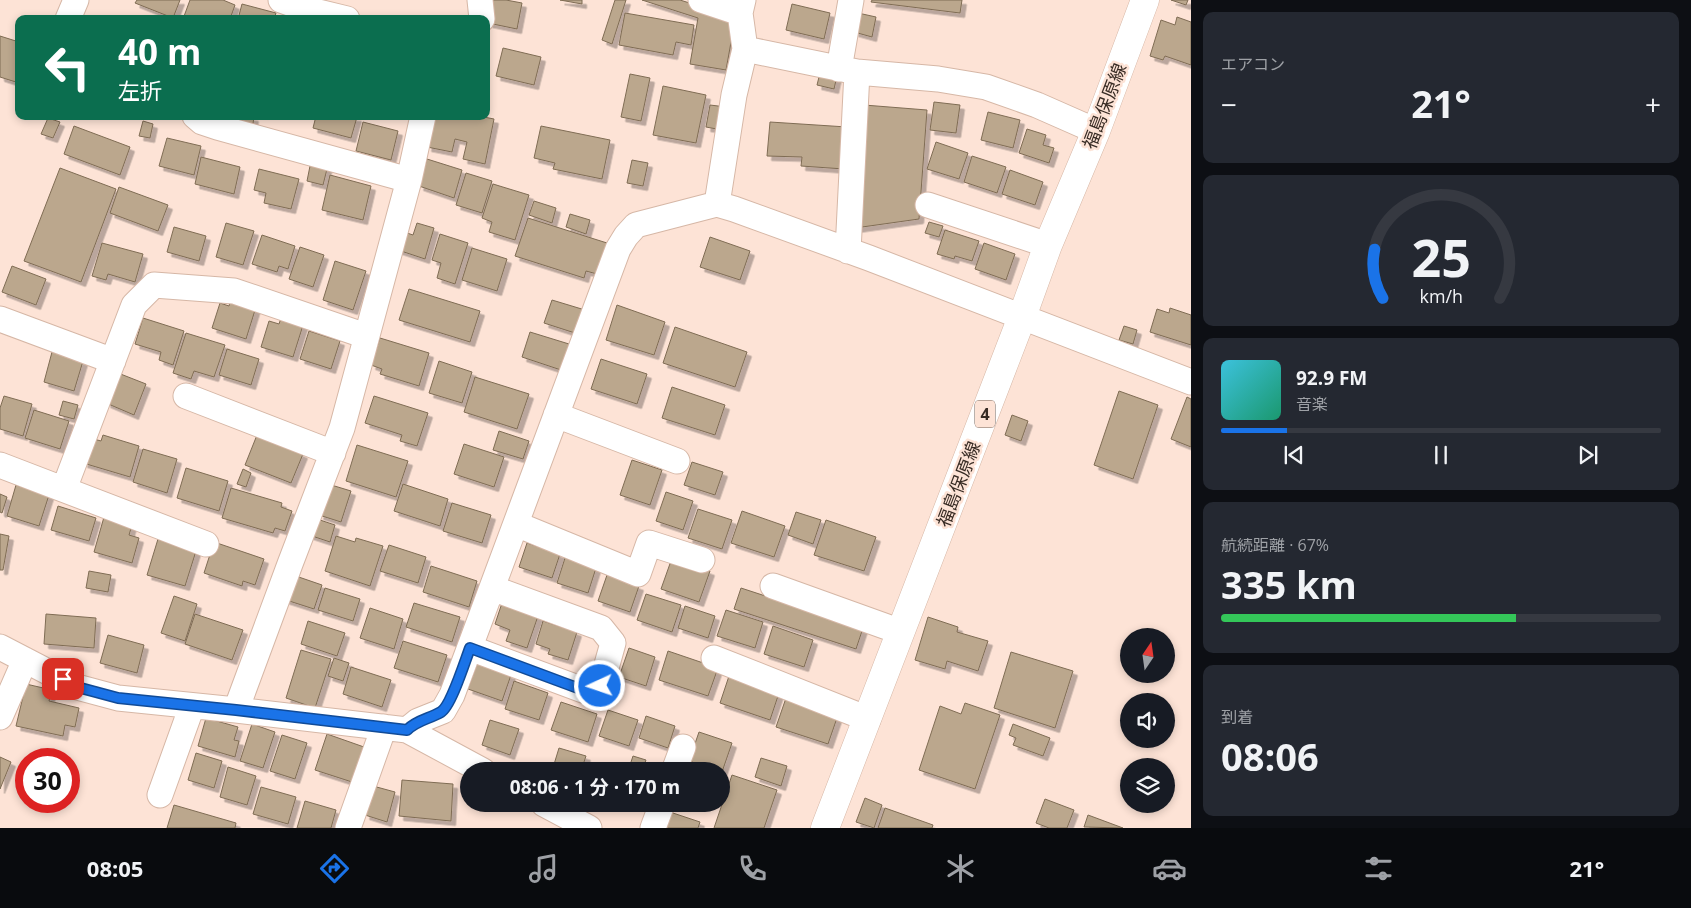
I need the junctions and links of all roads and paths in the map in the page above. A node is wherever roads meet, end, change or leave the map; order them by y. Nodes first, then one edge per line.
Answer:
1 (76, 0) edge
2 (281, 0) edge
3 (480, 0) edge
4 (701, 0) edge
5 (851, 0) edge
6 (1145, 0) edge
7 (741, 6) edge
8 (70, 15) edge
9 (331, 15) edge
10 (483, 15) edge
11 (745, 49) junction
12 (848, 71) junction
13 (200, 120) edge
14 (422, 120) edge
15 (1096, 131) junction
16 (409, 180) junction
17 (716, 204) junction
18 (928, 205) dead end
19 (1048, 245) junction
20 (848, 250) junction
21 (1022, 317) junction
22 (0, 319) edge
23 (366, 336) junction
24 (113, 361) junction
25 (1191, 382) edge
26 (186, 396) dead end
27 (556, 415) junction
28 (333, 453) junction
29 (677, 461) dead end
30 (0, 465) edge
31 (64, 489) junction
32 (516, 524) junction
33 (206, 544) dead end
34 (702, 560) dead end
35 (773, 586) dead end
36 (492, 588) junction
37 (901, 632) junction
38 (0, 647) edge
39 (470, 648) junction
40 (714, 658) dead end
41 (25, 660) junction
42 (192, 706) junction
43 (236, 710) junction
44 (0, 717) edge
45 (868, 718) junction
46 (396, 728) junction
47 (683, 747) dead end
48 (465, 762) edge
49 (677, 762) edge
50 (160, 795) dead end
51 (559, 812) edge
52 (659, 812) edge
53 (348, 828) edge
54 (589, 828) edge
55 (653, 828) edge
56 (825, 828) edge

1 - 8 street
2 - 9 street
3 - 10 street
4 - 7 street
5 - 12 street
6 - 15 main road, 福島保原線 / 4
7 - 11 street
11 - 12 street
11 - 17 street
12 - 15 street
12 - 20 street
13 - 16 street
14 - 16 street
15 - 19 main road, 福島保原線 / 4
16 - 23 street
17 - 20 street
17 - 27 street
18 - 19 street
19 - 21 main road, 福島保原線 / 4
20 - 21 street
21 - 25 street
21 - 37 main road, 福島保原線 / 4
22 - 24 street
23 - 24 street
23 - 28 street
24 - 31 street
26 - 28 street
27 - 29 street
27 - 32 street
28 - 43 street
30 - 31 street
31 - 33 street
32 - 34 street
32 - 36 street
35 - 37 street
36 - 39 street
36 - 39 street
37 - 45 main road, 福島保原線 / 4
38 - 41 street
39 - 46 street
40 - 45 street
41 - 42 street
41 - 44 street
42 - 43 street
42 - 50 street
43 - 46 street
45 - 56 main road, 福島保原線 / 4
46 - 48 street
46 - 53 street
47 - 49 street
51 - 54 street
52 - 55 street

